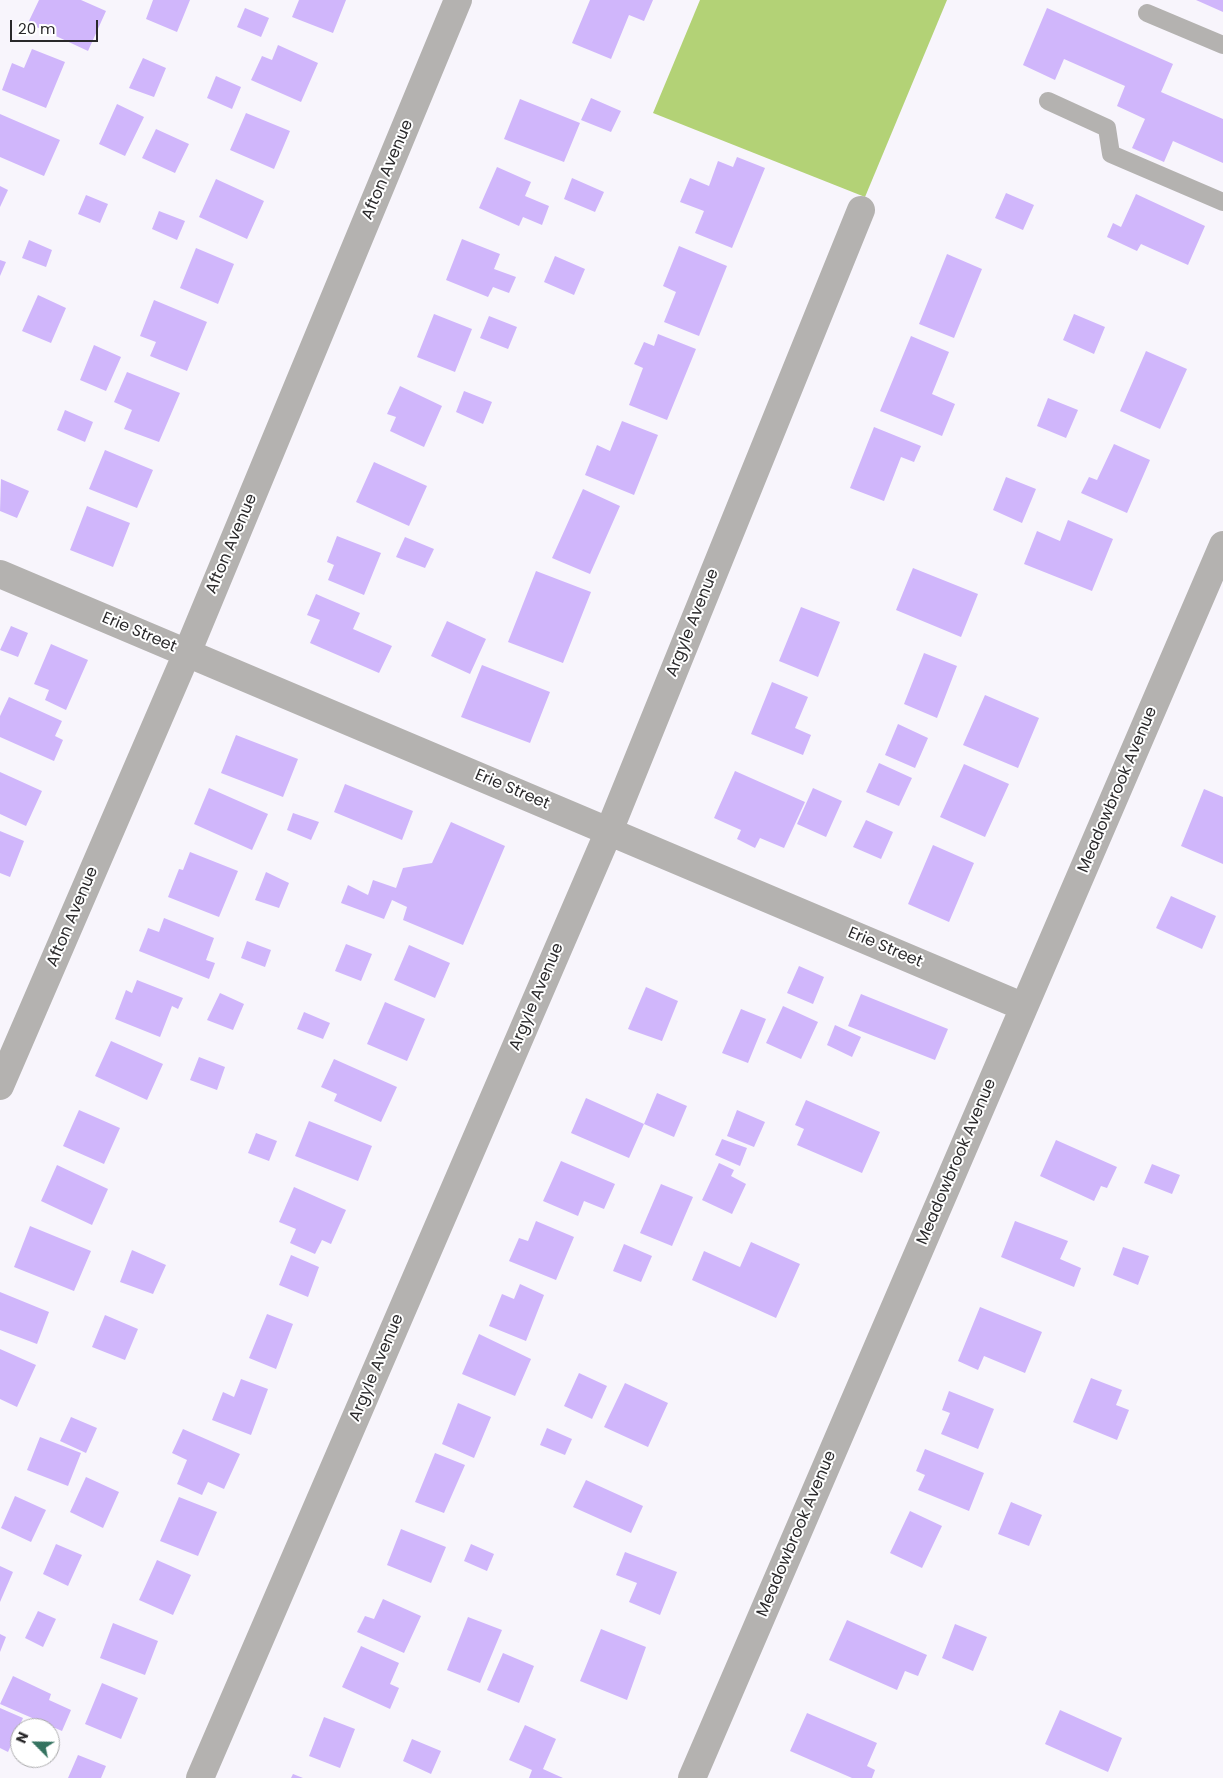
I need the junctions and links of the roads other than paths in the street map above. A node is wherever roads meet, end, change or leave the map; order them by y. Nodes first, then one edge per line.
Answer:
1 (458, 0) edge
2 (1147, 13) dead end
3 (1223, 44) edge
4 (1048, 101) dead end
5 (1223, 202) edge
6 (861, 210) dead end
7 (1223, 546) edge
8 (0, 574) edge
9 (187, 653) junction
10 (608, 831) junction
11 (1024, 1007) junction
12 (0, 1086) edge
13 (200, 1778) edge
14 (692, 1778) edge

1 - 9 street, Afton Avenue
2 - 3 lane
4 - 5 lane
6 - 10 street, Argyle Avenue
7 - 11 street, Meadowbrook Avenue
8 - 9 street, Erie Street
9 - 10 street, Erie Street
9 - 12 street, Afton Avenue
10 - 11 street, Erie Street
10 - 13 street, Argyle Avenue
11 - 14 street, Meadowbrook Avenue

